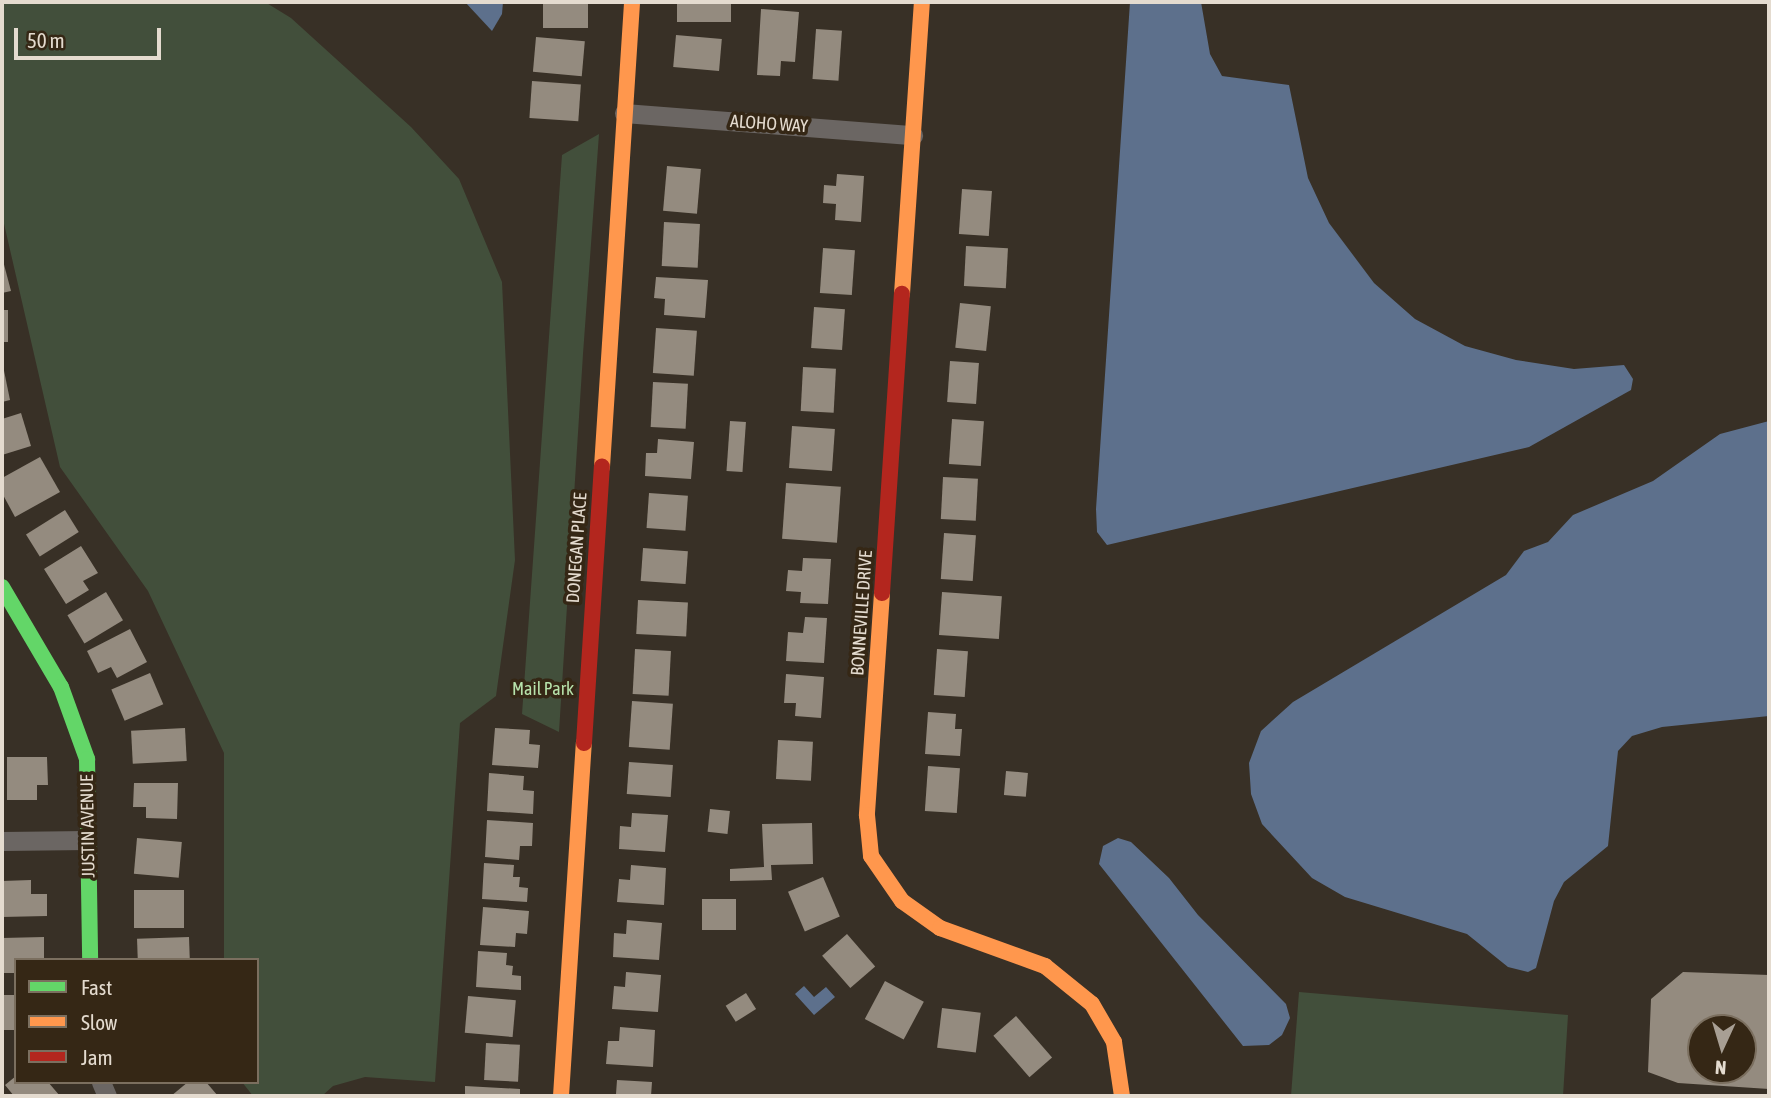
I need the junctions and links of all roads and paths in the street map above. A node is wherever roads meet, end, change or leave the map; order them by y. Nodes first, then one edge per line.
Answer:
1 (632, 2) edge
2 (922, 2) edge
3 (624, 113) junction
4 (914, 135) junction
5 (2, 587) edge
6 (87, 840) junction
7 (2, 841) edge
8 (90, 958) edge
9 (561, 1096) edge
10 (1122, 1096) edge

1 - 3 street, DONEGAN PLACE
2 - 4 street, BONNEVILLE DRIVE
3 - 4 street, ALOHO WAY
3 - 9 street, DONEGAN PLACE
4 - 10 street, BONNEVILLE DRIVE
5 - 6 street, JUSTIN AVENUE
6 - 7 street
6 - 8 street, JUSTIN AVENUE

